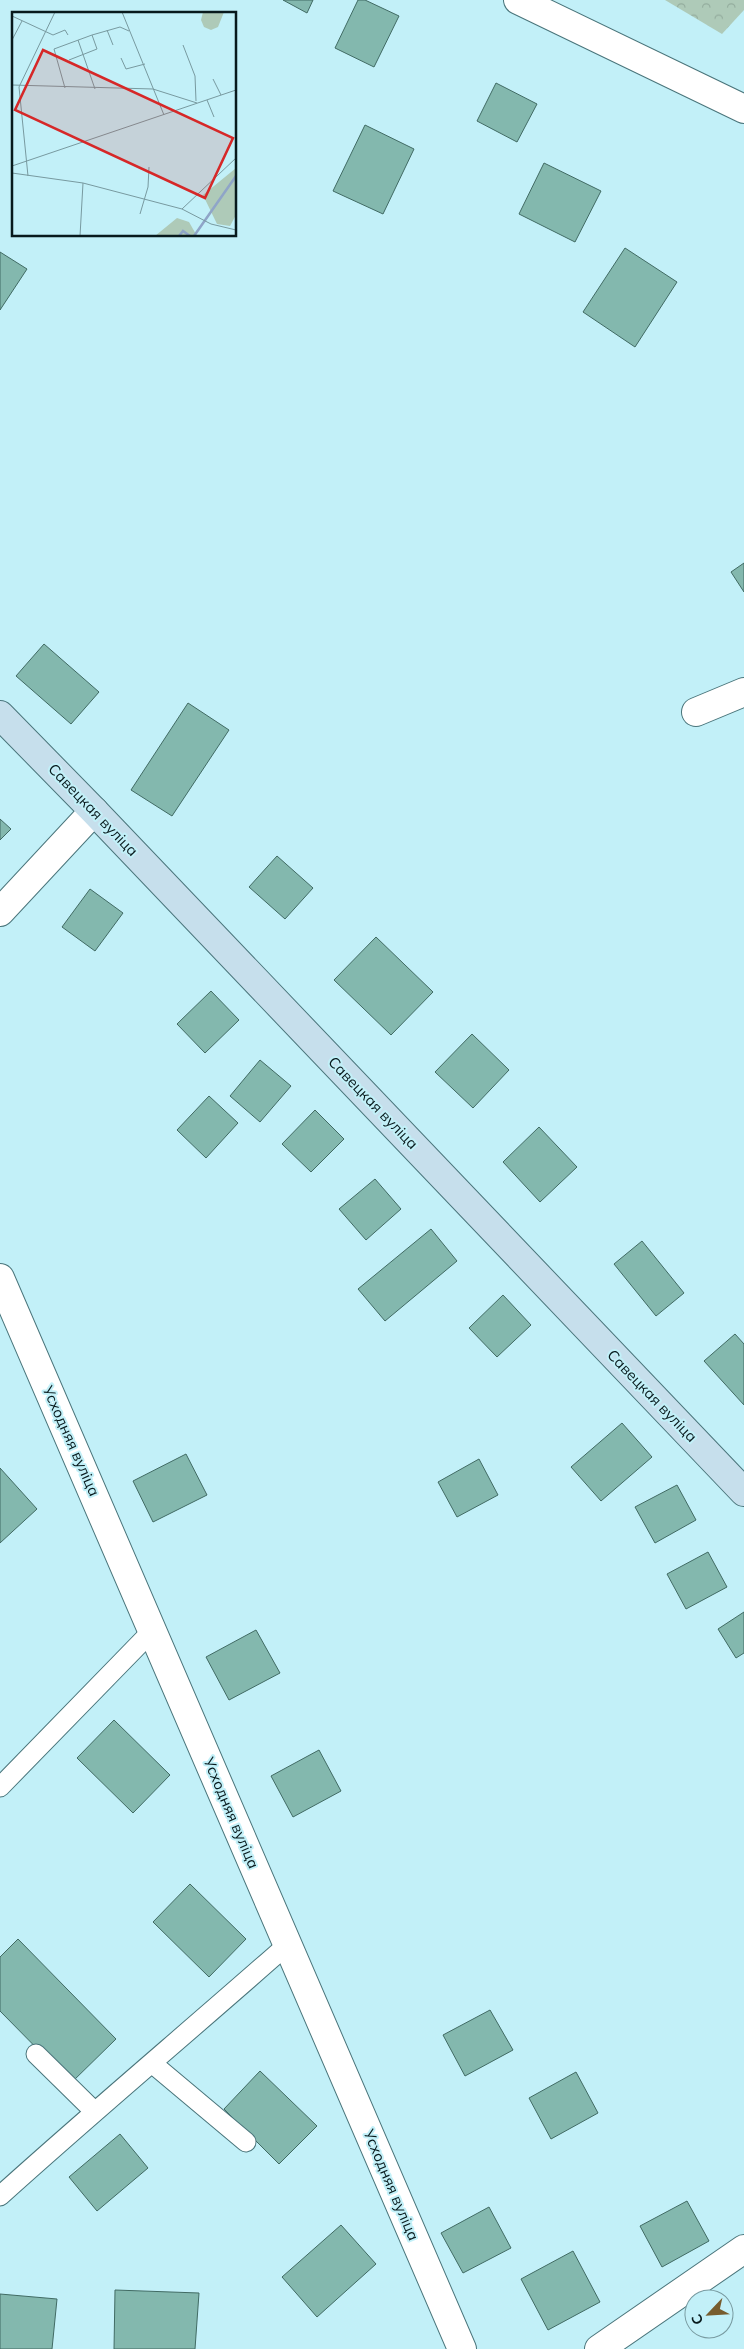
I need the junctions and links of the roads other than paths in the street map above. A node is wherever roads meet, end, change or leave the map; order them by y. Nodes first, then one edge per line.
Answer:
1 (518, 0) edge
2 (744, 109) edge
3 (744, 692) edge
4 (696, 712) dead end
5 (0, 716) edge
6 (94, 810) junction
7 (0, 912) edge
8 (0, 1278) edge
9 (744, 1492) edge
10 (153, 1630) junction
11 (0, 1787) edge
12 (287, 1945) junction
13 (36, 2054) dead end
14 (153, 2064) junction
15 (94, 2110) junction
16 (246, 2142) dead end
17 (0, 2196) edge
18 (744, 2249) edge
19 (462, 2349) edge
20 (599, 2349) edge

1 - 2 street
3 - 4 street
5 - 6 street, Савецкая вуліца
6 - 7 street
6 - 9 street, Савецкая вуліца
8 - 10 street, Усходняя вуліца
10 - 11 lane
10 - 12 street, Усходняя вуліца
12 - 14 lane
12 - 19 street, Усходняя вуліца
13 - 15 lane
14 - 15 lane
14 - 16 lane
15 - 17 lane
18 - 20 street

